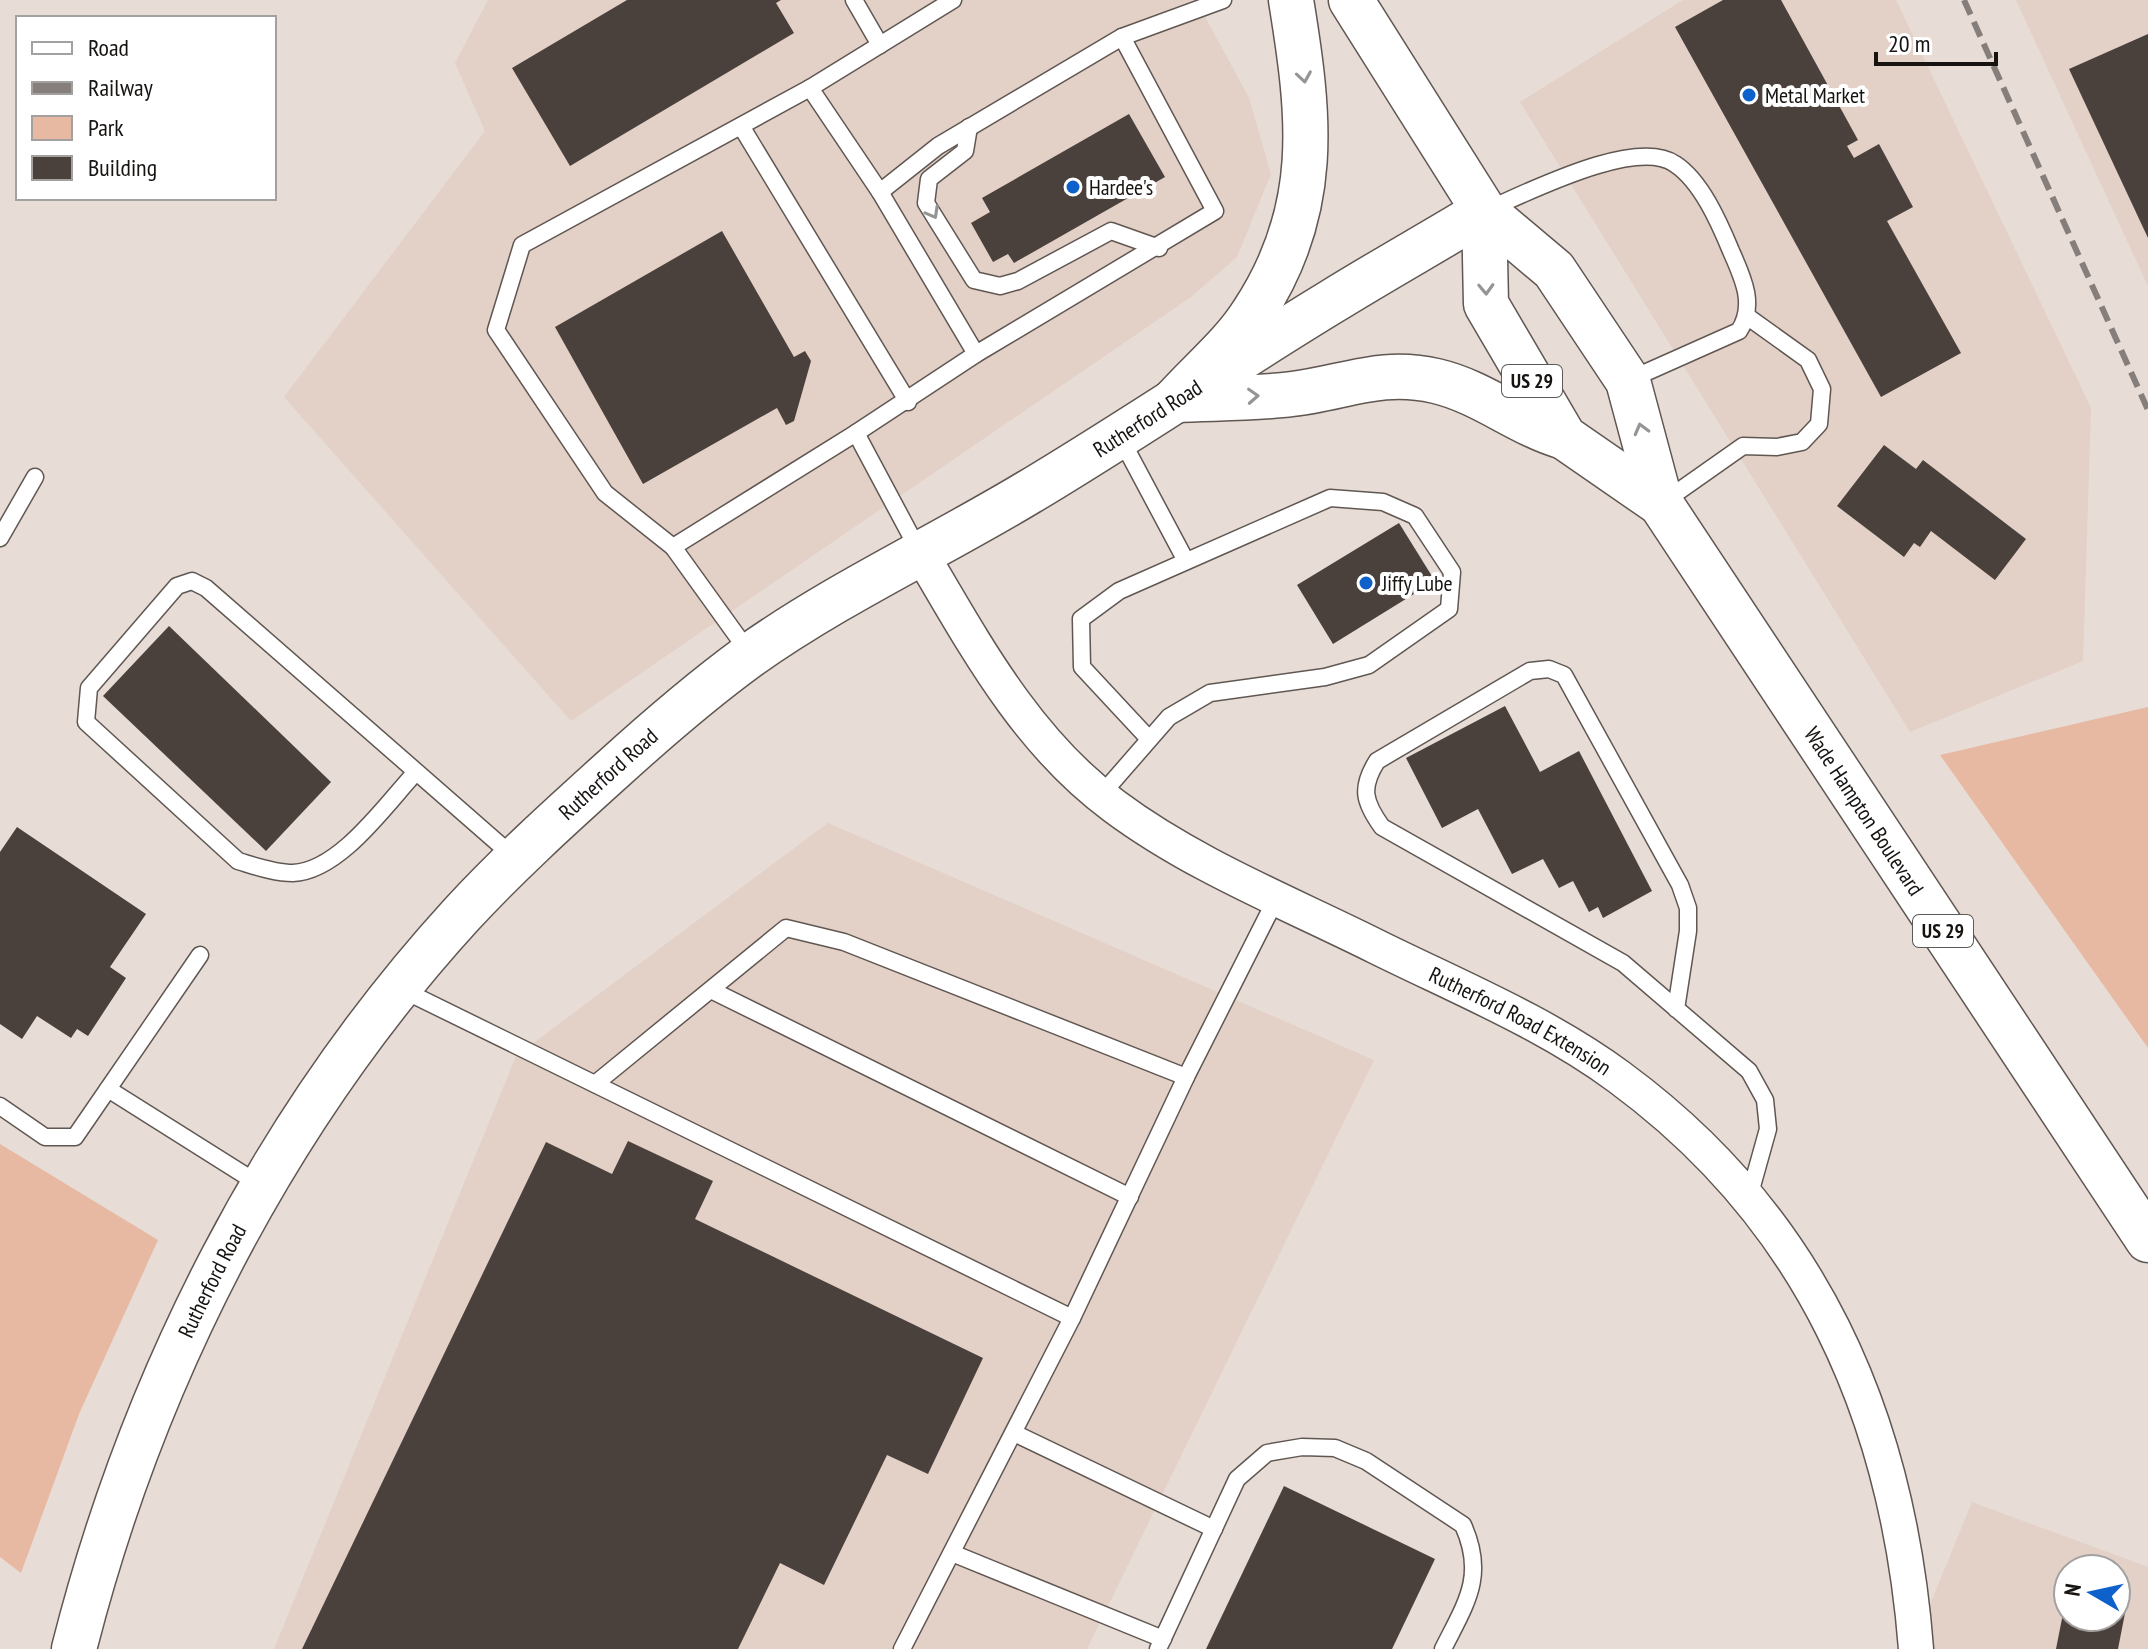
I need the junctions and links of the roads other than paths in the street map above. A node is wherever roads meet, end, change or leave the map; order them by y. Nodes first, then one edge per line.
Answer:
1 (854, 0) edge
2 (953, 0) edge
3 (1223, 0) edge
4 (1291, 0) edge
5 (1351, 0) edge
6 (1122, 37) junction
7 (880, 45) junction
8 (810, 88) junction
9 (741, 126) junction
10 (969, 127) junction
11 (880, 192) junction
12 (1484, 211) junction
13 (1159, 248) junction
14 (1748, 317) junction
15 (976, 354) junction
16 (1628, 381) junction
17 (1175, 400) junction
18 (908, 402) junction
19 (856, 433) junction
20 (1119, 435) junction
21 (1564, 437) junction
22 (35, 477) dead end
23 (1661, 504) junction
24 (0, 538) edge
25 (673, 547) junction
26 (920, 552) junction
27 (1186, 561) junction
28 (751, 655) junction
29 (1149, 739) junction
30 (416, 772) junction
31 (1101, 795) junction
32 (515, 858) junction
33 (1277, 897) junction
34 (200, 955) dead end
35 (399, 988) junction
36 (711, 990) junction
37 (1676, 1009) junction
38 (1186, 1077) junction
39 (595, 1084) junction
40 (108, 1089) junction
41 (0, 1106) edge
42 (264, 1187) junction
43 (1130, 1197) junction
44 (1749, 1199) junction
45 (2148, 1240) edge
46 (1072, 1318) junction
47 (1014, 1433) junction
48 (1214, 1529) junction
49 (952, 1553) junction
50 (1160, 1644) edge
51 (74, 1649) edge
52 (902, 1649) edge
53 (1443, 1649) edge
54 (1916, 1649) edge

1 - 7 lane
2 - 7 lane
3 - 6 lane
4 -> 17 main road
5 - 12 main road, Wade Hampton Boulevard / US 29
6 - 10 lane
6 - 13 lane
7 - 8 lane
8 - 9 lane
8 - 11 lane
9 - 18 lane
9 - 25 lane
10 - 11 lane
10 -> 13 lane
11 - 15 lane
12 - 14 lane
12 - 16 main road, Wade Hampton Boulevard / US 29
12 - 17 main road, Rutherford Road
12 -> 21 main road, Wade Hampton Boulevard / US 29
13 - 15 lane
14 - 16 lane
14 - 23 lane
15 - 18 lane
23 -> 16 main road, Wade Hampton Boulevard / US 29
17 - 20 main road, Rutherford Road
17 -> 21 main road
18 - 19 lane
19 - 25 lane
19 - 26 lane
20 - 26 main road, Rutherford Road
20 - 27 lane
21 - 23 main road, Wade Hampton Boulevard / US 29
22 - 24 lane
23 - 45 main road, Wade Hampton Boulevard / US 29
25 - 28 lane
26 - 28 main road, Rutherford Road
26 - 31 street, Rutherford Road Extension
27 - 29 lane
27 - 29 lane
28 - 32 main road, Rutherford Road
29 - 31 lane
30 - 30 lane
30 - 32 lane
31 - 33 street, Rutherford Road Extension
32 - 35 main road, Rutherford Road
33 - 38 lane
33 - 44 street, Rutherford Road Extension
34 - 40 lane
35 - 39 lane
35 - 42 main road, Rutherford Road
36 - 38 lane
36 - 39 lane
36 - 43 lane
37 - 37 lane
37 - 44 lane
38 - 43 lane
39 - 46 lane
40 - 41 lane
40 - 42 lane
42 - 51 main road, Rutherford Road
43 - 46 lane
44 - 54 street, Rutherford Road Extension
46 - 47 lane
47 - 48 lane
47 - 49 lane
48 - 50 lane
48 - 53 lane
49 - 50 lane
49 - 52 lane

